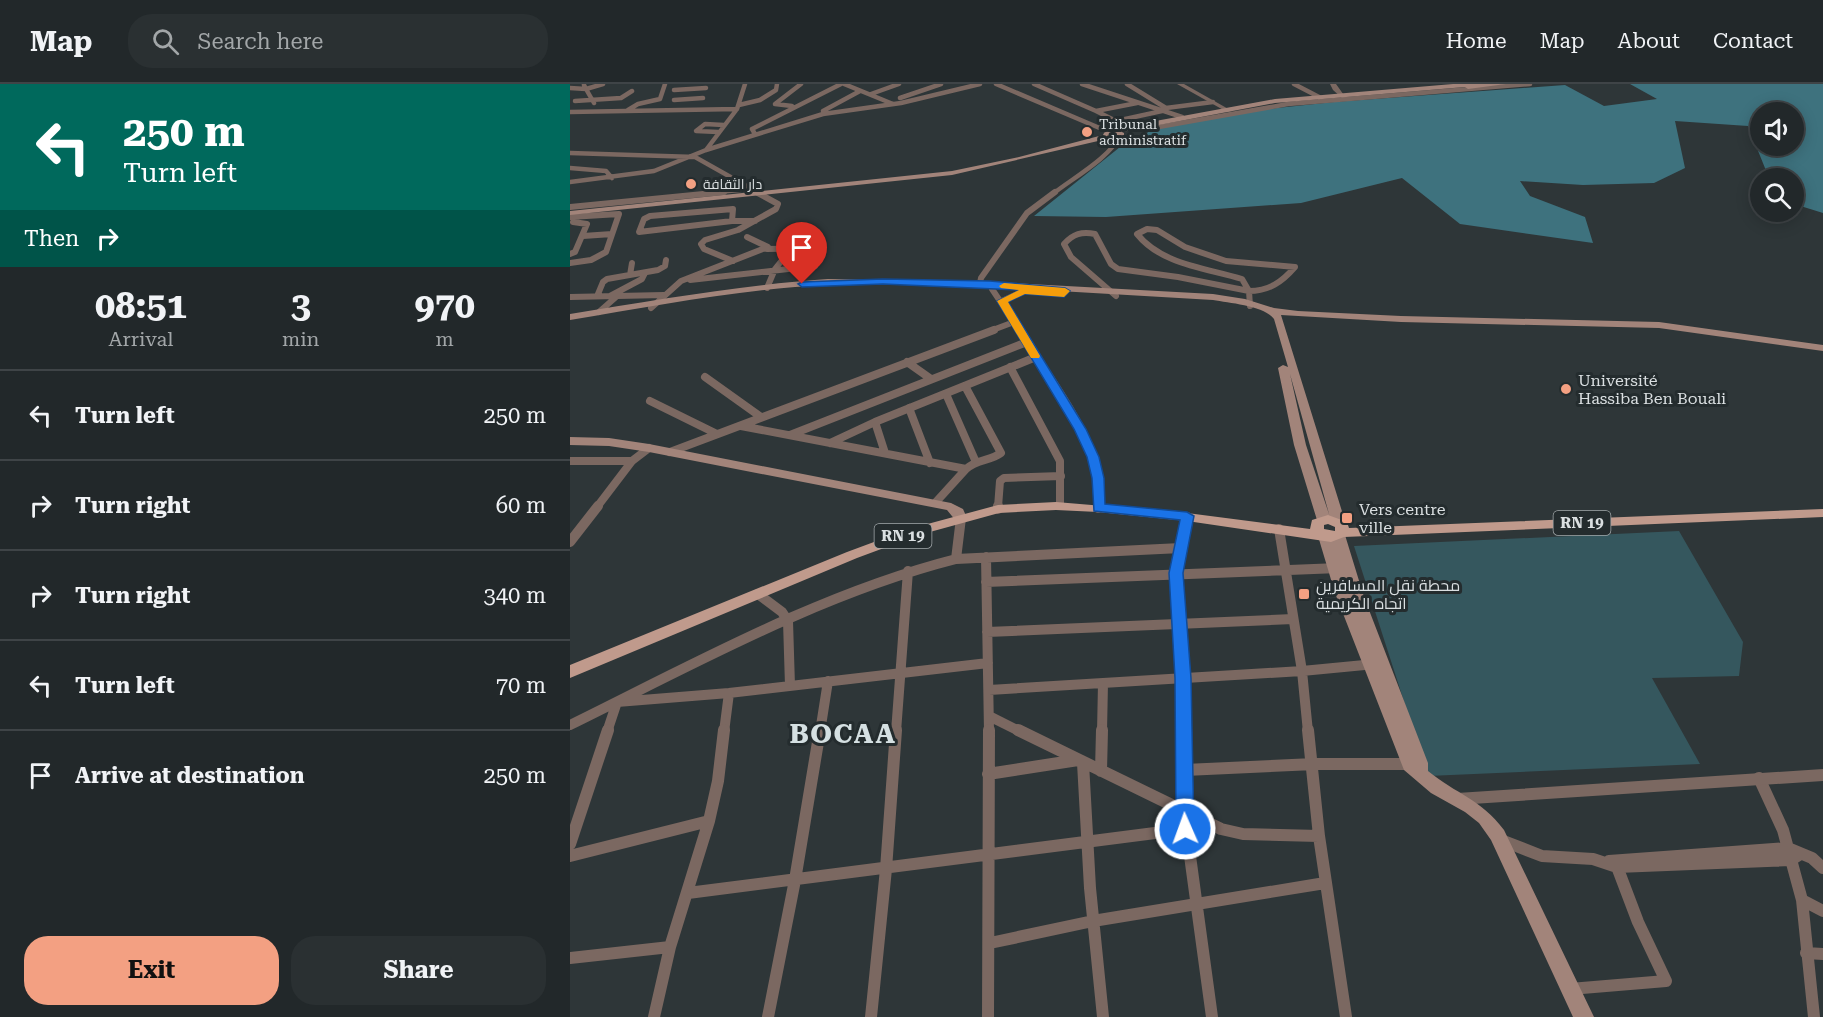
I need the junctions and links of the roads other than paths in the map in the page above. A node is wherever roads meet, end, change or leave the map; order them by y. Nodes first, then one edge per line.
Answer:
1 (603, 84) edge
2 (664, 84) edge
3 (745, 84) edge
4 (777, 84) edge
5 (801, 84) edge
6 (842, 84) edge
7 (899, 84) edge
8 (941, 84) edge
9 (980, 84) edge
10 (994, 84) edge
11 (1034, 84) edge
12 (1082, 84) edge
13 (1127, 84) edge
14 (1180, 84) edge
15 (1294, 84) edge
16 (1333, 84) edge
17 (1475, 84) edge
18 (1503, 84) edge
19 (1530, 84) edge
20 (1446, 85) edge
21 (585, 86) edge
22 (707, 86) edge
23 (674, 87) edge
24 (1397, 90) edge
25 (571, 91) edge
26 (632, 91) dead end
27 (860, 91) junction
28 (870, 94) junction
29 (1343, 96) junction
30 (1319, 97) junction
31 (703, 98) junction
32 (593, 99) junction
33 (674, 100) junction
34 (575, 101) junction
35 (892, 102) junction
36 (1213, 102) junction
37 (1137, 103) junction
38 (794, 106) junction
39 (701, 109) junction
40 (737, 109) junction
41 (1167, 109) junction
42 (686, 110) junction
43 (1228, 110) junction
44 (579, 111) junction
45 (596, 111) junction
46 (626, 111) junction
47 (669, 111) junction
48 (1096, 111) junction
49 (570, 112) edge
50 (817, 116) junction
51 (1182, 117) junction
52 (724, 125) junction
53 (1137, 129) junction
54 (718, 132) junction
55 (1109, 133) junction
56 (755, 134) junction
57 (1120, 137) junction
58 (706, 150) junction
59 (1109, 150) junction
60 (570, 153) edge
61 (583, 154) junction
62 (692, 157) junction
63 (570, 162) edge
64 (570, 168) edge
65 (612, 178) junction
66 (570, 182) edge
67 (754, 192) junction
68 (570, 212) edge
69 (732, 221) junction
70 (755, 221) junction
71 (570, 222) edge
72 (612, 234) junction
73 (583, 236) junction
74 (747, 237) dead end
75 (821, 248) dead end
76 (767, 249) junction
77 (792, 249) junction
78 (570, 254) edge
79 (666, 260) dead end
80 (733, 261) junction
81 (570, 263) edge
82 (632, 263) dead end
83 (815, 266) dead end
84 (775, 269) junction
85 (645, 273) junction
86 (630, 275) junction
87 (681, 282) junction
88 (882, 283) junction
89 (988, 287) junction
90 (767, 288) junction
91 (1024, 291) junction
92 (1065, 292) junction
93 (598, 294) junction
94 (1115, 294) junction
95 (664, 295) junction
96 (570, 297) edge
97 (613, 297) junction
98 (1002, 301) junction
99 (1250, 301) junction
100 (653, 305) junction
101 (1269, 310) junction
102 (599, 312) junction
103 (570, 319) edge
104 (1014, 322) junction
105 (1027, 342) junction
106 (1823, 348) edge
107 (1036, 357) junction
108 (907, 362) junction
109 (1010, 368) junction
110 (705, 377) dead end
111 (931, 379) junction
112 (965, 386) junction
113 (946, 394) junction
114 (650, 401) dead end
115 (909, 408) junction
116 (762, 417) junction
117 (875, 422) junction
118 (739, 425) junction
119 (717, 434) junction
120 (790, 435) junction
121 (570, 441) edge
122 (830, 443) junction
123 (649, 448) junction
124 (670, 452) junction
125 (885, 453) junction
126 (975, 460) junction
127 (570, 461) edge
128 (632, 461) junction
129 (930, 463) junction
130 (966, 469) junction
131 (1061, 476) junction
132 (936, 502) junction
133 (1823, 505) edge
134 (1060, 506) junction
135 (1098, 508) junction
136 (998, 509) junction
137 (1823, 513) edge
138 (1187, 516) junction
139 (961, 518) junction
140 (1257, 526) junction
141 (1280, 529) junction
142 (1331, 529) junction
143 (570, 542) edge
144 (1181, 548) junction
145 (986, 557) junction
146 (956, 559) junction
147 (1340, 568) junction
148 (908, 571) junction
149 (1286, 571) junction
150 (1176, 573) junction
151 (986, 582) junction
152 (758, 594) junction
153 (1293, 619) junction
154 (788, 621) junction
155 (1180, 624) junction
156 (987, 632) junction
157 (988, 663) junction
158 (1376, 663) junction
159 (1302, 671) junction
160 (570, 672) edge
161 (900, 673) junction
162 (1183, 678) junction
163 (828, 681) junction
164 (1103, 683) junction
165 (790, 686) junction
166 (989, 690) junction
167 (729, 693) junction
168 (617, 702) junction
169 (989, 717) junction
170 (570, 725) edge
171 (1081, 761) junction
172 (1314, 764) junction
173 (1417, 767) junction
174 (1185, 770) junction
175 (1101, 771) junction
176 (988, 774) junction
177 (1823, 775) edge
178 (1759, 778) junction
179 (1457, 799) junction
180 (1184, 812) junction
181 (709, 821) junction
182 (1185, 829) junction
183 (1319, 836) junction
184 (1501, 840) junction
185 (1087, 841) junction
186 (570, 844) edge
187 (990, 854) junction
188 (1793, 854) junction
189 (570, 856) edge
190 (1612, 863) junction
191 (1823, 868) edge
192 (886, 869) junction
193 (795, 880) junction
194 (1325, 883) junction
195 (688, 893) junction
196 (1802, 900) junction
197 (1197, 903) junction
198 (1823, 910) edge
199 (1093, 921) junction
200 (990, 943) junction
201 (670, 947) junction
202 (1806, 953) junction
203 (1823, 954) edge
204 (570, 958) edge
205 (1570, 989) junction
206 (654, 1017) edge
207 (768, 1017) edge
208 (871, 1017) edge
209 (988, 1017) edge
210 (1103, 1017) edge
211 (1212, 1017) edge
212 (1346, 1017) edge
213 (1584, 1017) edge
214 (1814, 1017) edge

1 - 21 street
2 - 46 street
3 - 40 street
4 - 40 street
5 - 38 street
6 - 27 street
6 - 38 street
7 - 28 street
8 - 35 street
9 - 35 street
10 - 55 street
11 - 48 street
12 - 37 street
13 - 41 street
14 - 36 street
15 - 30 street
16 - 29 street
17 - 20 main road
18 - 24 main road
19 - 24 street
20 - 24 main road
21 - 25 street
21 - 32 street
22 - 23 street
22 - 31 street
23 - 33 street
24 - 29 main road
24 - 53 street
25 - 34 street
26 - 32 street
27 - 28 street
27 - 50 street
28 - 35 street
29 - 30 main road
29 - 43 main road
30 - 43 main road
31 - 33 street
31 - 39 street
32 - 34 street
32 - 45 street
33 - 47 street
34 - 44 street
35 - 50 street
36 - 41 street
36 - 43 street
37 - 41 street
37 - 48 street
38 - 56 street
39 - 40 street
39 - 42 street
40 - 42 street
40 - 52 street
41 - 48 street
41 - 51 street
42 - 47 street
43 - 51 main road
43 - 53 main road
44 - 45 street
44 - 49 street
45 - 46 street
46 - 47 street
50 - 56 street
51 - 55 main road
52 - 54 street
52 - 54 street
53 - 57 main road
54 - 58 street
55 - 57 main road
55 - 59 street
55 - 67 main road
56 - 58 street
57 - 59 street
58 - 62 street
59 - 89 street
60 - 61 street
61 - 62 street
61 - 63 street
62 - 65 street
62 - 67 street
64 - 65 street
65 - 66 street
67 - 68 main road
67 - 70 street
68 - 72 street
69 - 69 street
69 - 70 street
70 - 80 street
71 - 73 street
72 - 73 street
72 - 81 street
73 - 78 street
74 - 76 street
75 - 77 street
76 - 77 street
76 - 80 street
77 - 84 street
79 - 85 street
80 - 87 street
82 - 86 street
83 - 84 street
84 - 87 street
84 - 90 street
85 - 86 street
85 - 97 street
86 - 93 street
87 - 95 street
88 - 89 main road
88 - 90 main road
88 - 100 main road
89 - 91 main road
89 - 92 main road
89 - 98 street
90 - 100 main road
91 - 92 main road
91 - 98 street
92 - 94 main road
93 - 96 street
93 - 97 street
94 - 99 main road
94 - 99 street
95 - 97 street
95 - 100 street
97 - 102 street
98 - 104 street
99 - 99 street
99 - 101 main road
100 - 102 main road
100 - 103 main road
101 - 106 main road
101 - 142 main road
102 - 103 main road
104 - 105 street
104 - 108 street
105 - 107 street
105 - 111 street
107 - 109 street
107 - 135 street
108 - 111 street
108 - 116 street
109 - 112 street
109 - 131 street
110 - 116 street
111 - 120 street
112 - 113 street
112 - 126 street
113 - 115 street
113 - 126 street
114 - 119 street
115 - 117 street
115 - 129 street
116 - 118 street
117 - 122 street
117 - 125 street
118 - 119 street
118 - 120 street
119 - 124 street
120 - 122 street
121 - 123 main road
122 - 125 street
123 - 124 main road
123 - 128 street
124 - 132 main road
125 - 129 street
126 - 130 street
127 - 128 street
128 - 143 street
129 - 130 street
130 - 132 street
131 - 134 street
131 - 136 street
132 - 139 main road
133 - 142 main road, RN 19
134 - 135 main road, RN 19
134 - 136 main road, RN 19
135 - 138 main road, RN 19
136 - 139 main road, RN 19
137 - 142 main road, RN 19
138 - 140 main road, RN 19
138 - 144 street
139 - 146 street
139 - 152 main road, RN 19
140 - 141 main road, RN 19
140 - 142 main road, RN 19
141 - 142 main road, RN 19
141 - 149 street
142 - 147 main road
144 - 145 street
144 - 150 street
145 - 146 street
145 - 151 street
146 - 148 street
147 - 149 street
147 - 158 main road
148 - 154 street
148 - 161 street
149 - 150 street
149 - 153 street
150 - 151 street
150 - 155 street
151 - 156 street
152 - 154 street
152 - 160 main road, RN 19
153 - 155 street
153 - 159 street
154 - 165 street
154 - 168 street
155 - 156 street
155 - 162 street
156 - 157 street
157 - 161 street
157 - 166 street
158 - 159 street
158 - 173 main road
159 - 162 street
159 - 172 street
161 - 163 street
161 - 192 street
162 - 164 street
162 - 174 street
163 - 165 street
163 - 193 street
164 - 166 street
164 - 175 street
165 - 167 street
166 - 169 street
167 - 168 street
167 - 181 street
168 - 170 street
168 - 186 street
169 - 171 street
169 - 176 street
171 - 175 street
171 - 176 street
171 - 185 street
172 - 173 street
172 - 174 street
172 - 183 street
173 - 179 main road
174 - 180 street
175 - 180 street
176 - 187 street
177 - 178 street
178 - 179 street
178 - 188 street
179 - 184 main road
180 - 182 street
180 - 183 street
181 - 189 street
181 - 195 street
182 - 185 street
182 - 197 street
183 - 194 street
184 - 190 street
184 - 205 main road
185 - 187 street
185 - 199 street
187 - 192 street
187 - 200 street
188 - 190 street
188 - 191 street
188 - 196 street
190 - 205 street
192 - 193 street
192 - 208 street
193 - 195 street
193 - 207 street
194 - 197 street
194 - 212 street
195 - 201 street
196 - 198 street
196 - 202 street
197 - 199 street
197 - 211 street
199 - 200 street
199 - 210 street
200 - 209 street
201 - 204 street
201 - 206 street
202 - 203 street
202 - 214 street
205 - 213 main road

